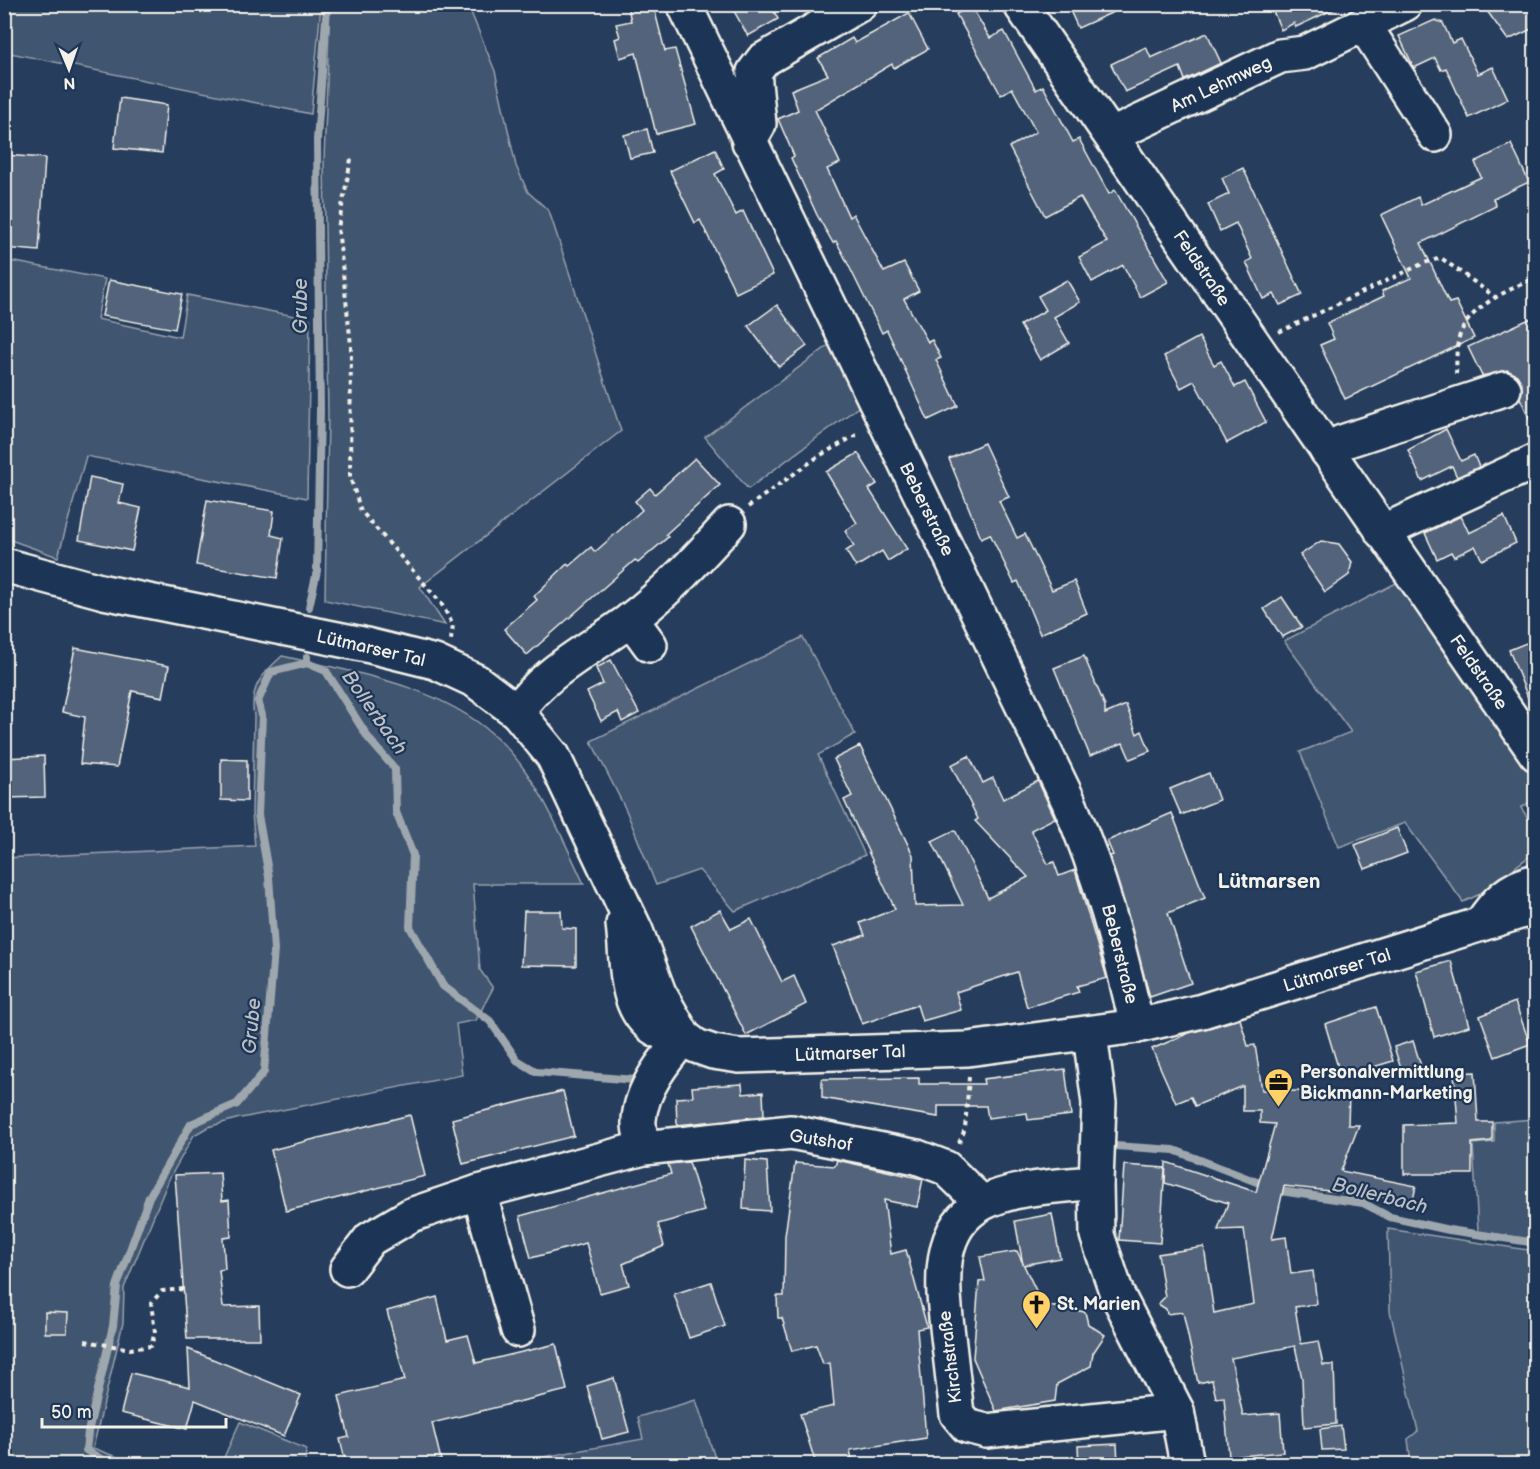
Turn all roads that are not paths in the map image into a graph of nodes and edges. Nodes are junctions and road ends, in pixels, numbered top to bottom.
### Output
1 (684, 4) edge
2 (860, 4) edge
3 (1020, 4) edge
4 (1405, 4) edge
5 (1364, 25) junction
6 (1112, 135) junction
7 (1435, 135) dead end
8 (749, 142) junction
9 (1504, 389) dead end
10 (1327, 451) junction
11 (1536, 460) edge
12 (729, 524) road end
13 (1382, 532) junction
14 (4, 565) edge
15 (517, 712) junction
16 (1525, 717) edge
17 (1536, 754) edge
18 (1536, 881) edge
19 (1536, 907) edge
20 (1481, 924) junction
21 (1137, 1026) junction
22 (1090, 1034) junction
23 (684, 1037) junction
24 (644, 1148) junction
25 (1096, 1182) junction
26 (479, 1192) junction
27 (982, 1203) junction
28 (347, 1269) dead end
29 (518, 1330) dead end
30 (1177, 1411) junction
31 (1187, 1464) edge

1 - 8 street, Beberstraße
2 - 8 street
3 - 6 street, Feldstraße
4 - 5 street, Am Lehmweg
5 - 6 street, Am Lehmweg
5 - 7 street
6 - 10 street, Feldstraße
8 - 21 street, Beberstraße
9 - 10 street
10 - 13 street, Feldstraße
11 - 13 street
12 - 15 street
13 - 16 street, Feldstraße
14 - 15 street, Lütmarser Tal
15 - 23 street, Lütmarser Tal
16 - 17 street, Feldstraße
18 - 20 street
19 - 20 street, Lütmarser Tal
20 - 21 street, Lütmarser Tal
21 - 22 street, Lütmarser Tal
22 - 23 street, Lütmarser Tal
22 - 25 street
23 - 24 street
24 - 26 street, Gutshof
24 - 27 street, Gutshof
25 - 27 street, Kirchstraße
25 - 30 street
26 - 28 street, Gutshof
26 - 29 street
27 - 30 street, Kirchstraße
30 - 31 street

